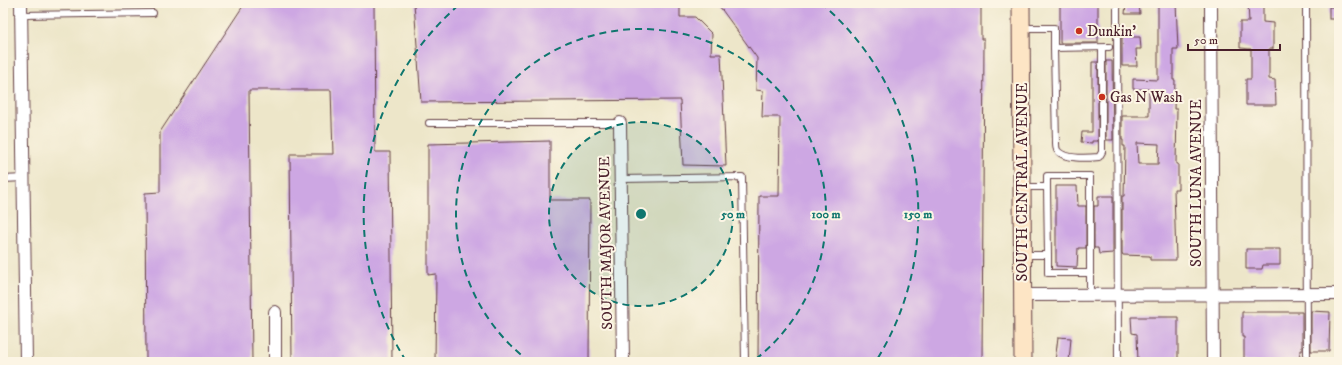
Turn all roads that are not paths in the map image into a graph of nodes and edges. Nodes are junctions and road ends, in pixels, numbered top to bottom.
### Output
1 (1021, 3) edge
2 (1117, 3) edge
3 (1211, 3) edge
4 (1306, 3) edge
5 (22, 9) edge
6 (153, 14) dead end
7 (1021, 28) junction
8 (1109, 47) dead end
9 (1054, 48) junction
10 (1102, 48) junction
11 (429, 123) dead end
12 (620, 123) joint
13 (24, 178) junction
14 (3, 179) edge
15 (621, 179) junction
16 (1022, 187) junction
17 (1047, 187) junction
18 (1022, 255) junction
19 (1048, 255) junction
20 (1090, 273) junction
21 (1212, 294) junction
22 (1306, 294) junction
23 (1339, 294) edge
24 (1022, 295) junction
25 (1090, 295) junction
26 (1118, 295) junction
27 (275, 312) dead end
28 (26, 362) edge
29 (275, 362) edge
30 (623, 362) edge
31 (745, 362) edge
32 (1023, 362) edge
33 (1118, 362) edge
34 (1213, 362) edge
35 (1307, 362) edge

1 - 7 main road, SOUTH CENTRAL AVENUE
2 - 26 lane
3 - 21 street, SOUTH LUNA AVENUE
4 - 22 lane
5 - 6 lane
5 - 13 street
7 - 9 lane
7 - 16 main road, SOUTH CENTRAL AVENUE
8 - 10 lane
9 - 10 lane
9 - 10 lane
11 - 12 lane
12 - 15 street, SOUTH MAJOR AVENUE
13 - 14 lane
13 - 28 street
15 - 30 street, SOUTH MAJOR AVENUE
15 - 31 lane
16 - 17 lane
16 - 18 main road, SOUTH CENTRAL AVENUE
17 - 19 lane
17 - 20 lane
18 - 19 lane
18 - 24 main road, SOUTH CENTRAL AVENUE
19 - 20 lane
20 - 25 lane
21 - 22 street
21 - 26 street
21 - 34 street, SOUTH LUNA AVENUE
22 - 23 street
22 - 35 lane
24 - 25 street
24 - 32 main road, SOUTH CENTRAL AVENUE
25 - 26 street
26 - 33 lane
27 - 29 street

